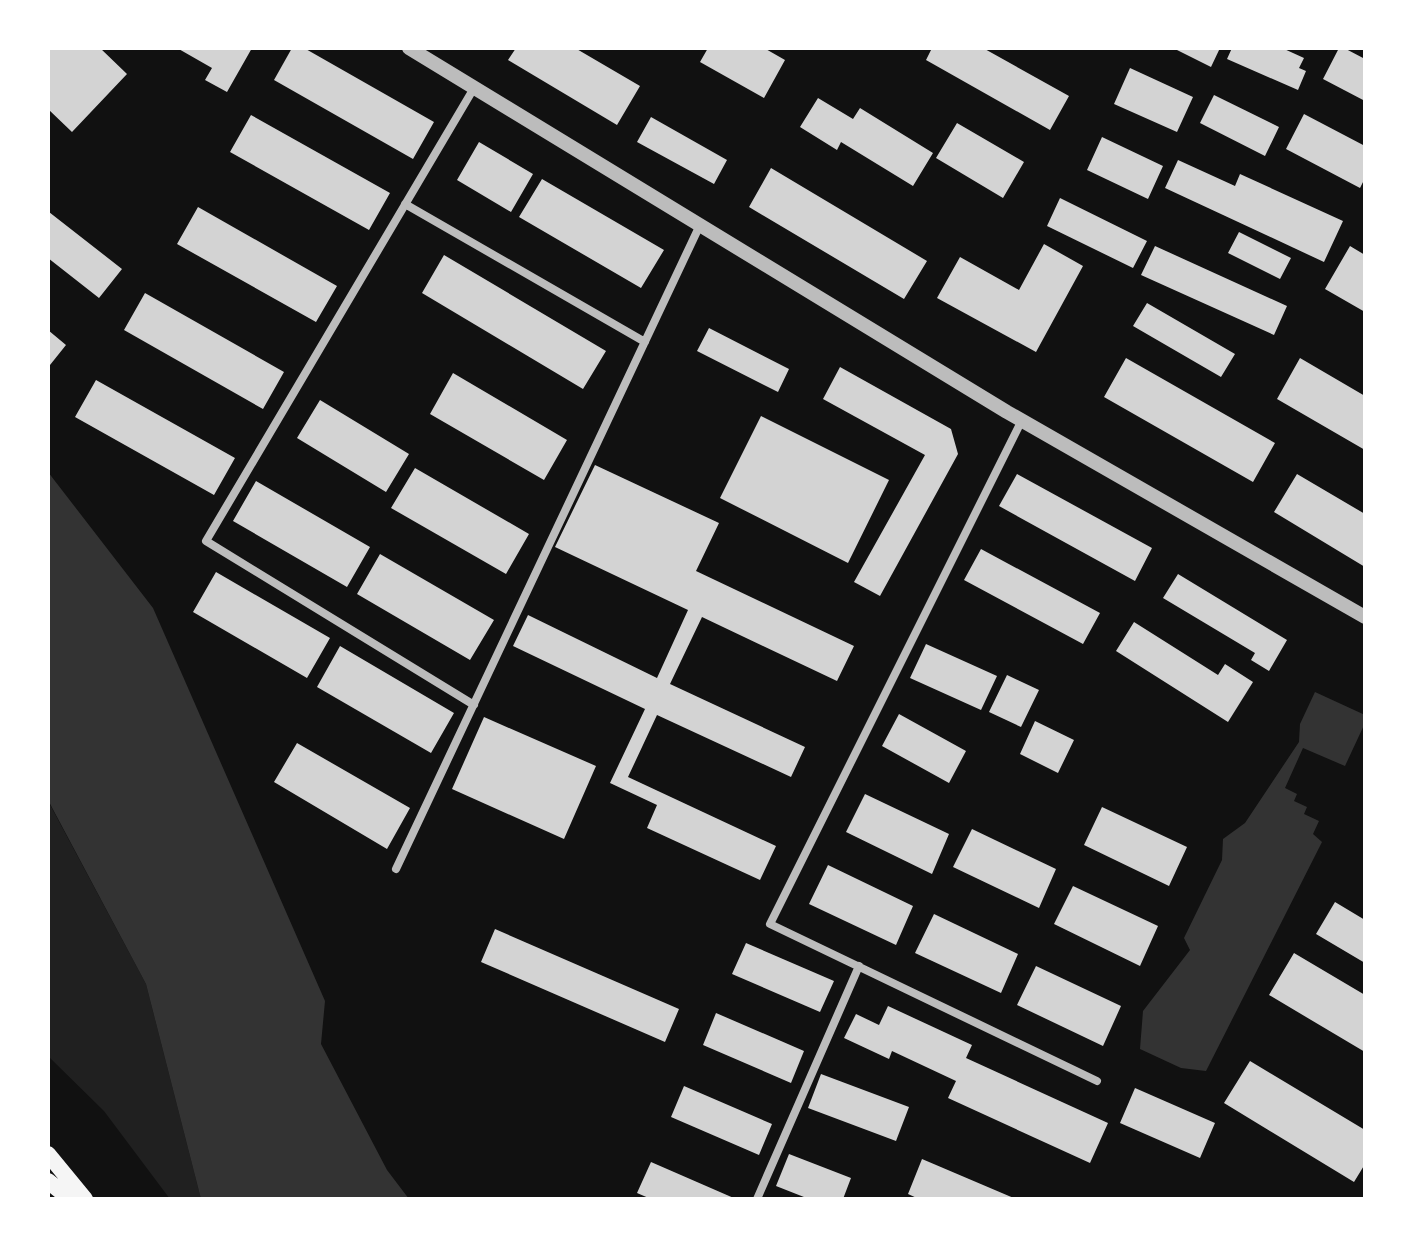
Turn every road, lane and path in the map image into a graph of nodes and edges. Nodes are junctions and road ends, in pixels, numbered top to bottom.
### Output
1 (409, 48) edge
2 (474, 88) junction
3 (405, 204) junction
4 (700, 225) junction
5 (645, 342) junction
6 (1022, 420) junction
7 (1365, 617) edge
8 (474, 705) junction
9 (396, 869) dead end
10 (859, 966) junction
11 (1097, 1081) dead end
12 (48, 1154) edge
13 (48, 1181) edge
14 (70, 1199) edge
15 (85, 1199) edge
16 (757, 1199) edge

1 - 2 street
2 - 3 street
2 - 4 street
3 - 5 street
3 - 8 street
4 - 5 street
4 - 6 street
5 - 8 street
6 - 7 street
6 - 10 street
8 - 9 street
10 - 11 street
10 - 16 street
12 - 15 main road
13 - 14 main road

